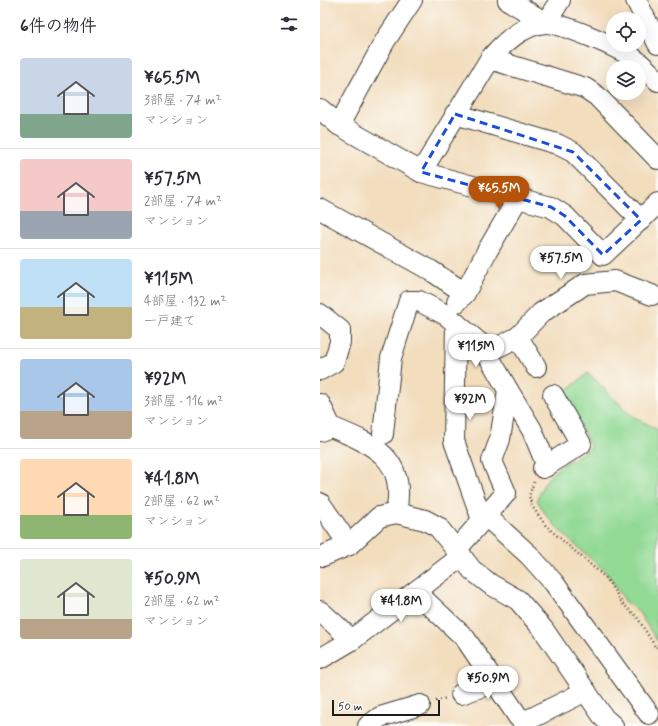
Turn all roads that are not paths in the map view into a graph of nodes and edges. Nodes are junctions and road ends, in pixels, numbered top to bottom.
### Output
1 (412, 0) edge
2 (508, 0) edge
3 (560, 0) edge
4 (636, 0) edge
5 (546, 23) junction
6 (658, 44) edge
7 (490, 59) junction
8 (658, 81) edge
9 (320, 108) edge
10 (455, 114) junction
11 (339, 125) junction
12 (658, 159) edge
13 (421, 172) junction
14 (518, 198) junction
15 (658, 203) edge
16 (320, 209) edge
17 (641, 220) junction
18 (465, 293) junction
19 (652, 295) dead end
20 (320, 314) edge
21 (451, 319) junction
22 (518, 337) junction
23 (486, 353) junction
24 (536, 367) dead end
25 (320, 370) edge
26 (508, 390) junction
27 (553, 394) dead end
28 (320, 404) edge
29 (326, 429) edge
30 (383, 434) dead end
31 (320, 503) edge
32 (396, 513) junction
33 (484, 518) junction
34 (349, 545) junction
35 (459, 552) junction
36 (323, 556) dead end
37 (416, 592) junction
38 (320, 611) edge
39 (352, 640) junction
40 (320, 659) edge
41 (495, 682) junction
42 (586, 691) junction
43 (461, 694) road end
44 (420, 705) road end
45 (648, 715) edge
46 (368, 726) edge
47 (613, 726) edge

1 - 11 street
2 - 5 street
3 - 5 street
4 - 6 street
5 - 7 street
5 - 8 street
7 - 10 street
7 - 12 street
9 - 11 street
10 - 13 street
10 - 17 street
11 - 13 street
13 - 14 street
14 - 17 street
14 - 18 street
15 - 17 street
16 - 18 street
18 - 21 street
19 - 22 street
20 - 25 street
21 - 23 street
21 - 30 street
21 - 33 street
22 - 23 street
22 - 24 street
23 - 26 street
26 - 27 street
26 - 33 street
28 - 29 street
29 - 32 street
31 - 34 street
32 - 34 street
32 - 35 street
33 - 35 street
33 - 45 street
34 - 36 street
35 - 37 street
35 - 42 street
37 - 39 street
37 - 41 street
38 - 39 street
39 - 40 street
41 - 42 street
41 - 43 street
42 - 47 street
44 - 46 street

